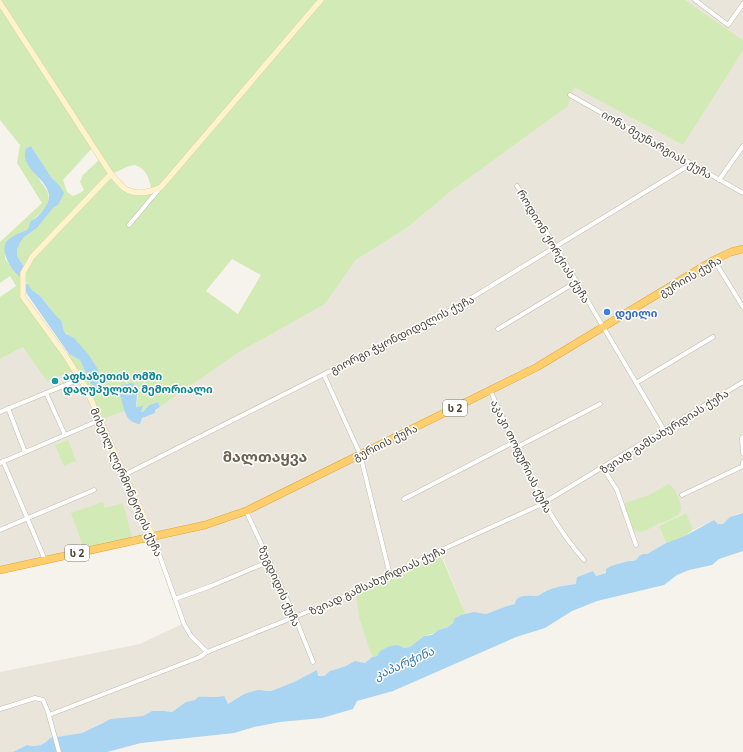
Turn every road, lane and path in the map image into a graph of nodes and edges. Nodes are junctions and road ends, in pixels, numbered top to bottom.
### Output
1 (321, 0) edge
2 (694, 0) edge
3 (0, 3) edge
4 (743, 4) edge
5 (570, 95) dead end
6 (743, 146) edge
7 (691, 164) junction
8 (111, 174) junction
9 (719, 180) junction
10 (163, 185) junction
11 (517, 186) dead end
12 (743, 193) edge
13 (129, 225) dead end
14 (556, 247) junction
15 (743, 249) edge
16 (714, 260) junction
17 (576, 282) junction
18 (743, 307) edge
19 (603, 327) junction
20 (498, 330) dead end
21 (713, 337) dead end
22 (324, 375) junction
23 (80, 378) junction
24 (743, 382) edge
25 (636, 383) junction
26 (490, 390) junction
27 (46, 392) junction
28 (600, 404) dead end
29 (8, 408) junction
30 (0, 412) edge
31 (100, 420) junction
32 (664, 430) junction
33 (65, 435) junction
34 (743, 437) edge
35 (516, 444) junction
36 (25, 452) junction
37 (743, 453) edge
38 (360, 454) junction
39 (2, 462) edge
40 (743, 462) edge
41 (743, 466) edge
42 (603, 468) junction
43 (124, 475) junction
44 (94, 490) dead end
45 (682, 496) dead end
46 (404, 499) dead end
47 (544, 504) junction
48 (246, 511) junction
49 (27, 518) junction
50 (0, 530) edge
51 (153, 536) junction
52 (636, 545) dead end
53 (44, 560) junction
54 (584, 560) dead end
55 (270, 561) junction
56 (0, 570) edge
57 (390, 576) junction
58 (175, 599) junction
59 (295, 617) junction
60 (207, 652) junction
61 (313, 662) dead end
62 (0, 709) edge
63 (49, 715) junction
64 (60, 752) edge

1 - 10 street
2 - 4 street
3 - 8 street
5 - 7 street, იონა მეუნარგიას ქუჩა
6 - 9 street
7 - 9 street, იონა მეუნარგიას ქუჩა
7 - 14 street, გიორგი ჭყონდიდელის ქუჩა
8 - 10 street
8 - 23 street, მიხეილ ლერმონტოვის ქუჩა
9 - 12 street, იონა მეუნარგიას ქუჩა
10 - 13 street
11 - 14 street, როდიონ ქორქიას ქუჩა
14 - 17 street, როდიონ ქორქიას ქუჩა
14 - 22 street, გიორგი ჭყონდიდელის ქუჩა
15 - 16 highway, გურიის ქუჩა / ს 2
16 - 18 street
16 - 19 highway, გურიის ქუჩა / ს 2
17 - 19 street, როდიონ ქორქიას ქუჩა
17 - 20 street
19 - 25 street, როდიონ ქორქიას ქუჩა
19 - 26 highway, გურიის ქუჩა / ს 2
21 - 25 street
22 - 38 street
22 - 43 street, გიორგი ჭყონდიდელის ქუჩა
23 - 27 street
23 - 31 street, მიხეილ ლერმონტოვის ქუჩა
24 - 32 street, ზვიად გამსახურდიას ქუჩა
25 - 32 street, როდიონ ქორქიას ქუჩა
26 - 35 street, აკაკი თოფურიას ქუჩა
26 - 38 highway, გურიის ქუჩა / ს 2
27 - 29 street
27 - 33 street
28 - 35 street
29 - 30 street
29 - 36 street
31 - 33 street
31 - 43 street, მიხეილ ლერმონტოვის ქუჩა
32 - 42 street, ზვიად გამსახურდიას ქუჩა
33 - 36 street
34 - 37 street
35 - 46 street
35 - 47 street, აკაკი თოფურიას ქუჩა
36 - 39 street
38 - 48 highway, გურიის ქუჩა / ს 2
38 - 57 street
39 - 49 street
40 - 41 street
41 - 45 street
42 - 47 street, ზვიად გამსახურდიას ქუჩა
42 - 52 street
43 - 51 street, მიხეილ ლერმონტოვის ქუჩა
44 - 49 street
47 - 54 street, აკაკი თოფურიას ქუჩა
47 - 57 street, ზვიად გამსახურდიას ქუჩა
48 - 51 highway, გურიის ქუჩა / ს 2
48 - 55 street, ზუგდიდის ქუჩა
49 - 50 street
49 - 53 street
51 - 53 highway, გურიის ქუჩა / ს 2
51 - 58 street, მიხეილ ლერმონტოვის ქუჩა
53 - 56 highway, გურიის ქუჩა / ს 2
55 - 58 street
55 - 59 street, ზუგდიდის ქუჩა
57 - 59 street, ზვიად გამსახურდიას ქუჩა
58 - 60 street, მიხეილ ლერმონტოვის ქუჩა
59 - 60 street, ზვიად გამსახურდიას ქუჩა
59 - 61 street, ზუგდიდის ქუჩა
60 - 63 street, ზვიად გამსახურდიას ქუჩა
62 - 63 street
63 - 64 street

